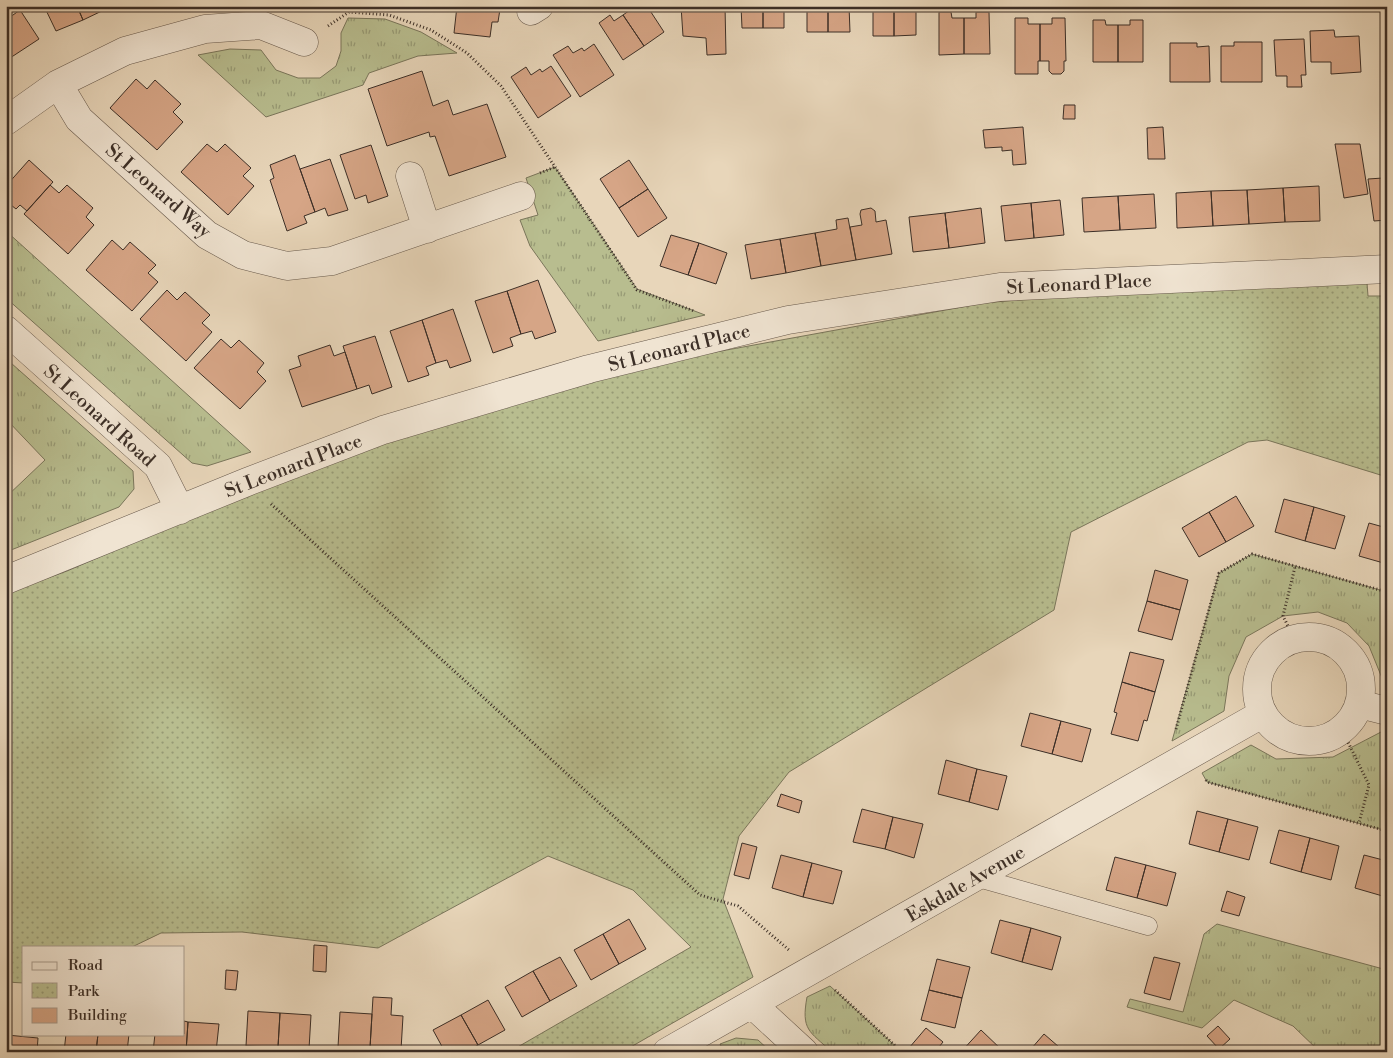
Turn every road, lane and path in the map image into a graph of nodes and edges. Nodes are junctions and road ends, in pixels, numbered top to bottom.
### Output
1 (304, 42) joint
2 (58, 84) junction
3 (6, 121) edge
4 (410, 176) dead end
5 (521, 196) dead end
6 (427, 229) junction
7 (1387, 269) edge
8 (6, 330) edge
9 (712, 338) junction
10 (247, 482) junction
11 (180, 510) junction
12 (1296, 567) junction
13 (6, 580) edge
14 (1387, 592) edge
15 (1294, 638) junction
16 (1359, 704) junction
17 (1387, 712) edge
18 (1262, 714) junction
19 (1342, 730) junction
20 (1186, 757) junction
21 (1207, 782) dead end
22 (1359, 823) junction
23 (1387, 831) edge
24 (975, 877) junction
25 (1148, 926) dead end
26 (812, 969) junction
27 (752, 1004) junction
28 (667, 1052) edge
29 (804, 1052) edge
30 (902, 1052) edge

1 - 2 street
1 - 9 path
2 - 3 street
2 - 6 street, St Leonard Way
4 - 6 street
5 - 6 street, St Leonard Way
7 - 9 street, St Leonard Place
8 - 11 street, St Leonard Road
9 - 10 street, St Leonard Place
10 - 11 street, St Leonard Place
10 - 26 path
11 - 13 street, St Leonard Place
12 - 14 path
12 - 15 path
12 - 20 path
15 - 16 street
15 - 18 street
16 - 17 street
16 - 19 street
18 - 19 street
18 - 20 street, Eskdale Avenue
19 - 22 path
20 - 24 street, Eskdale Avenue
21 - 22 path
22 - 23 path
24 - 25 lane
24 - 26 street, Eskdale Avenue
26 - 27 street, Eskdale Avenue
26 - 30 path
27 - 28 street, Eskdale Avenue
27 - 29 street

